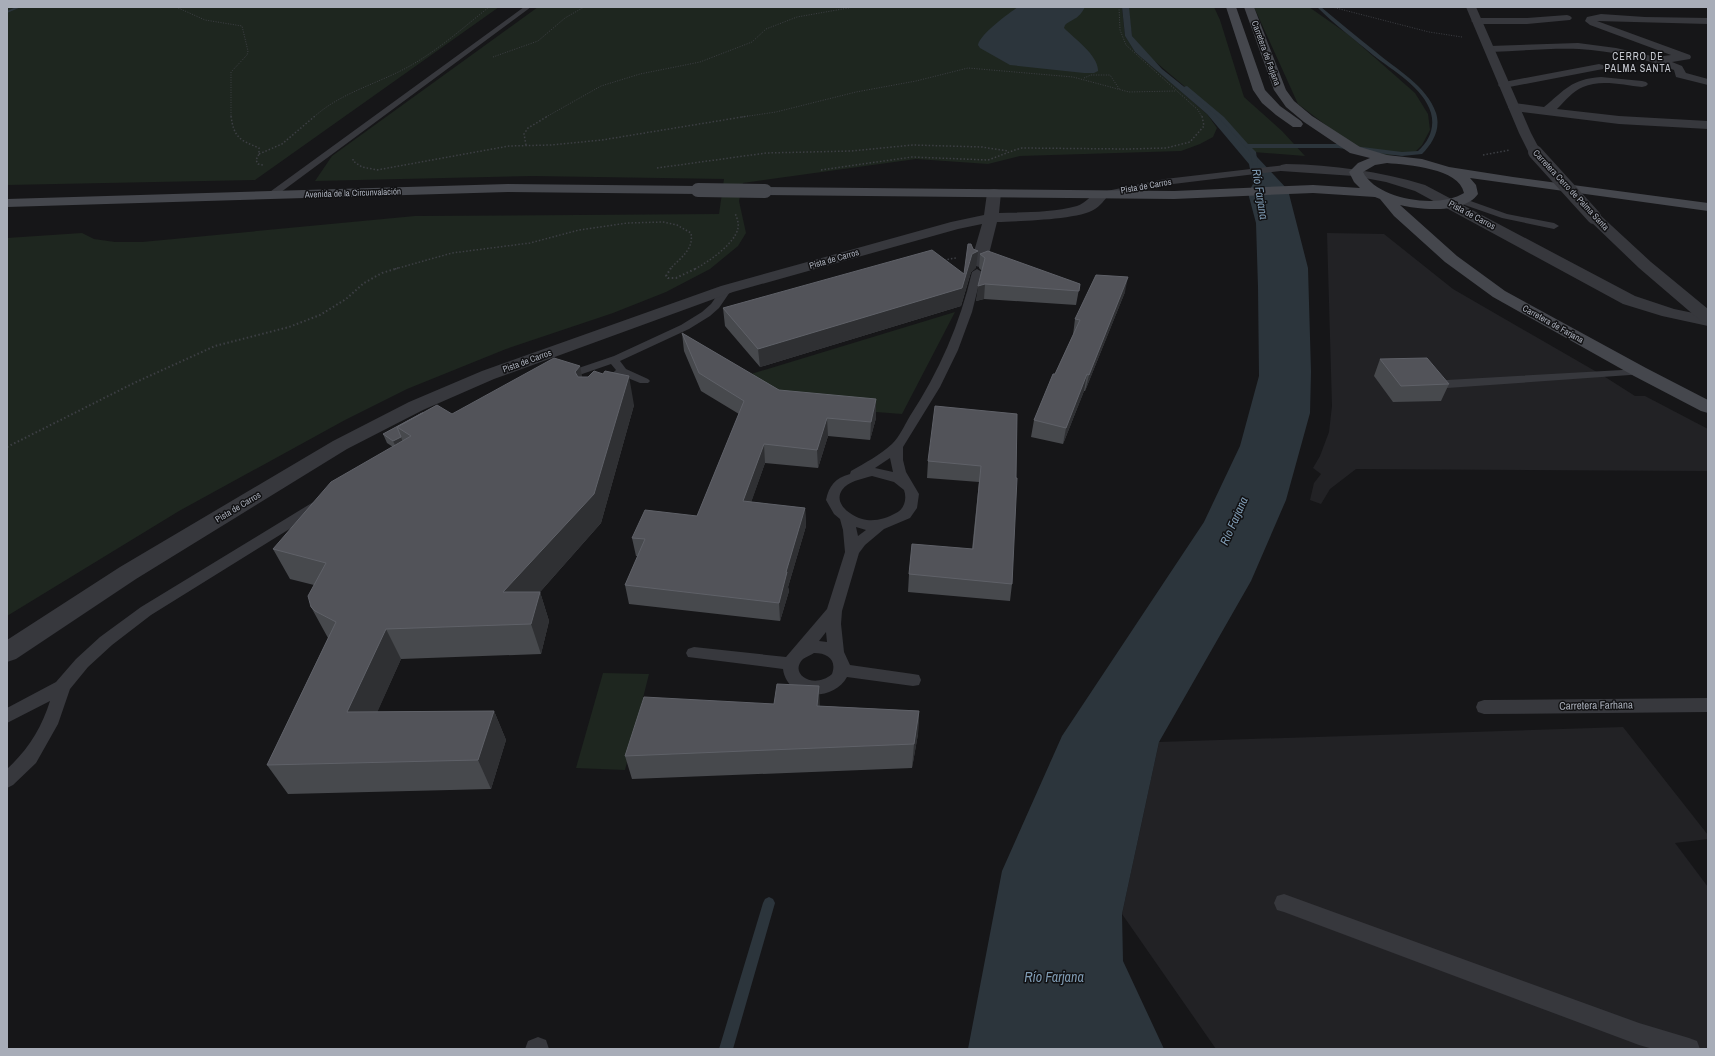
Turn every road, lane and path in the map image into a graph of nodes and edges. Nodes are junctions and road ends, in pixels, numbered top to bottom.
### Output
1 (176, 7) edge
2 (489, 7) edge
3 (528, 7) edge
4 (584, 7) edge
5 (854, 7) edge
6 (1120, 7) edge
7 (1231, 7) edge
8 (1249, 7) edge
9 (1332, 7) edge
10 (1471, 7) edge
11 (1567, 18) dead end
12 (1476, 20) junction
13 (1663, 21) junction
14 (1708, 21) edge
15 (1693, 31) dead end
16 (1484, 38) junction
17 (1490, 49) junction
18 (491, 58) dead end
19 (1656, 60) junction
20 (1599, 67) dead end
21 (1084, 79) junction
22 (1708, 82) edge
23 (1642, 84) dead end
24 (1504, 85) junction
25 (1120, 90) junction
26 (1176, 90) junction
27 (1514, 108) junction
28 (1547, 111) junction
29 (1708, 125) edge
30 (526, 145) junction
31 (1008, 151) junction
32 (259, 154) junction
33 (354, 157) dead end
34 (1387, 159) junction
35 (263, 165) dead end
36 (655, 168) dead end
37 (1282, 169) joint
38 (377, 170) junction
39 (819, 170) dead end
40 (1446, 170) junction
41 (393, 171) dead end
42 (1358, 171) junction
43 (1513, 181) junction
44 (1313, 189) junction
45 (1471, 189) junction
46 (994, 193) junction
47 (1381, 194) junction
48 (1101, 195) junction
49 (270, 196) junction
50 (1457, 202) junction
51 (7, 203) edge
52 (1426, 204) junction
53 (1708, 208) edge
54 (735, 210) dead end
55 (991, 218) junction
56 (1410, 223) junction
57 (1554, 226) dead end
58 (942, 260) edge
59 (979, 264) junction
60 (727, 289) junction
61 (1708, 318) edge
62 (1708, 321) edge
63 (618, 358) junction
64 (622, 371) junction
65 (1640, 372) junction
66 (552, 381) edge
67 (644, 381) dead end
68 (1446, 384) edge
69 (595, 396) edge
70 (1708, 407) edge
71 (897, 446) junction
72 (7, 448) edge
73 (856, 474) junction
74 (903, 481) junction
75 (331, 497) edge
76 (846, 519) junction
77 (880, 525) junction
78 (852, 552) junction
79 (834, 611) junction
80 (803, 650) junction
81 (7, 652) edge
82 (836, 652) junction
83 (694, 653) dead end
84 (790, 664) junction
85 (842, 670) junction
86 (913, 680) dead end
87 (62, 687) junction
88 (1708, 705) edge
89 (1484, 707) dead end
90 (7, 716) edge
91 (7, 780) edge
92 (1284, 903) dead end
93 (1689, 1049) edge

1 - 32 path
2 - 32 path
3 - 49 lane
4 - 18 path
5 - 30 path
6 - 26 path
7 - 42 main road, Carretera de Farjana
8 - 34 main road, Carretera de Farjana
9 - 16 path
10 - 12 street, Carretera Cerro de Palma Santa
11 - 12 street
12 - 16 street, Carretera Cerro de Palma Santa
13 - 14 street
13 - 15 street
13 - 19 street
16 - 17 street, Carretera Cerro de Palma Santa
17 - 19 street
17 - 24 street, Carretera Cerro de Palma Santa
19 - 22 street
20 - 24 street
21 - 25 path
21 - 25 path
21 - 30 path
23 - 28 street
24 - 27 street, Carretera Cerro de Palma Santa
25 - 26 path
26 - 31 path
27 - 28 street
27 - 61 street, Carretera Cerro de Palma Santa, bridge
28 - 29 street
30 - 38 path
31 - 36 path
31 - 39 path
32 - 35 path
33 - 38 path
34 - 40 main road
34 - 42 main road
37 - 42 street, Pista de Carros
37 - 48 lane, Pista de Carros
38 - 41 path
40 - 43 main road
40 - 45 main road
42 - 44 main road
42 - 47 main road, Carretera de Farjana
42 - 50 street, Pista de Carros
43 - 45 main road
43 - 53 main road
44 - 47 main road
44 - 48 main road, Avenida de la Circunvalación
45 - 50 main road
46 - 48 main road, Avenida de la Circunvalación
46 - 49 main road, Avenida de la Circunvalación, bridge
46 - 55 street
47 - 52 main road
47 - 56 main road, Carretera de Farjana
48 - 55 street, Pista de Carros
49 - 51 main road, Avenida de la Circunvalación
50 - 52 main road
50 - 57 lane
50 - 62 street, Pista de Carros
52 - 56 main road
54 - 72 path
55 - 59 street
55 - 60 street, Pista de Carros
56 - 65 main road, Carretera de Farjana
58 - 59 path
59 - 71 lane
60 - 63 lane
60 - 81 street, Pista de Carros
63 - 64 lane
63 - 66 lane
64 - 67 lane
64 - 69 lane
65 - 68 lane
65 - 70 main road, Carretera de Farjana
71 - 73 lane
71 - 74 lane
73 - 74 lane
73 - 76 lane
74 - 77 lane
75 - 87 lane
76 - 77 lane
76 - 78 lane
77 - 78 lane
78 - 79 lane
79 - 80 lane
79 - 82 lane
80 - 82 lane
80 - 84 lane
82 - 85 lane
83 - 84 lane
84 - 85 lane
85 - 86 lane
87 - 90 lane
87 - 91 lane
88 - 89 lane, Carretera Farhana
92 - 93 lane

